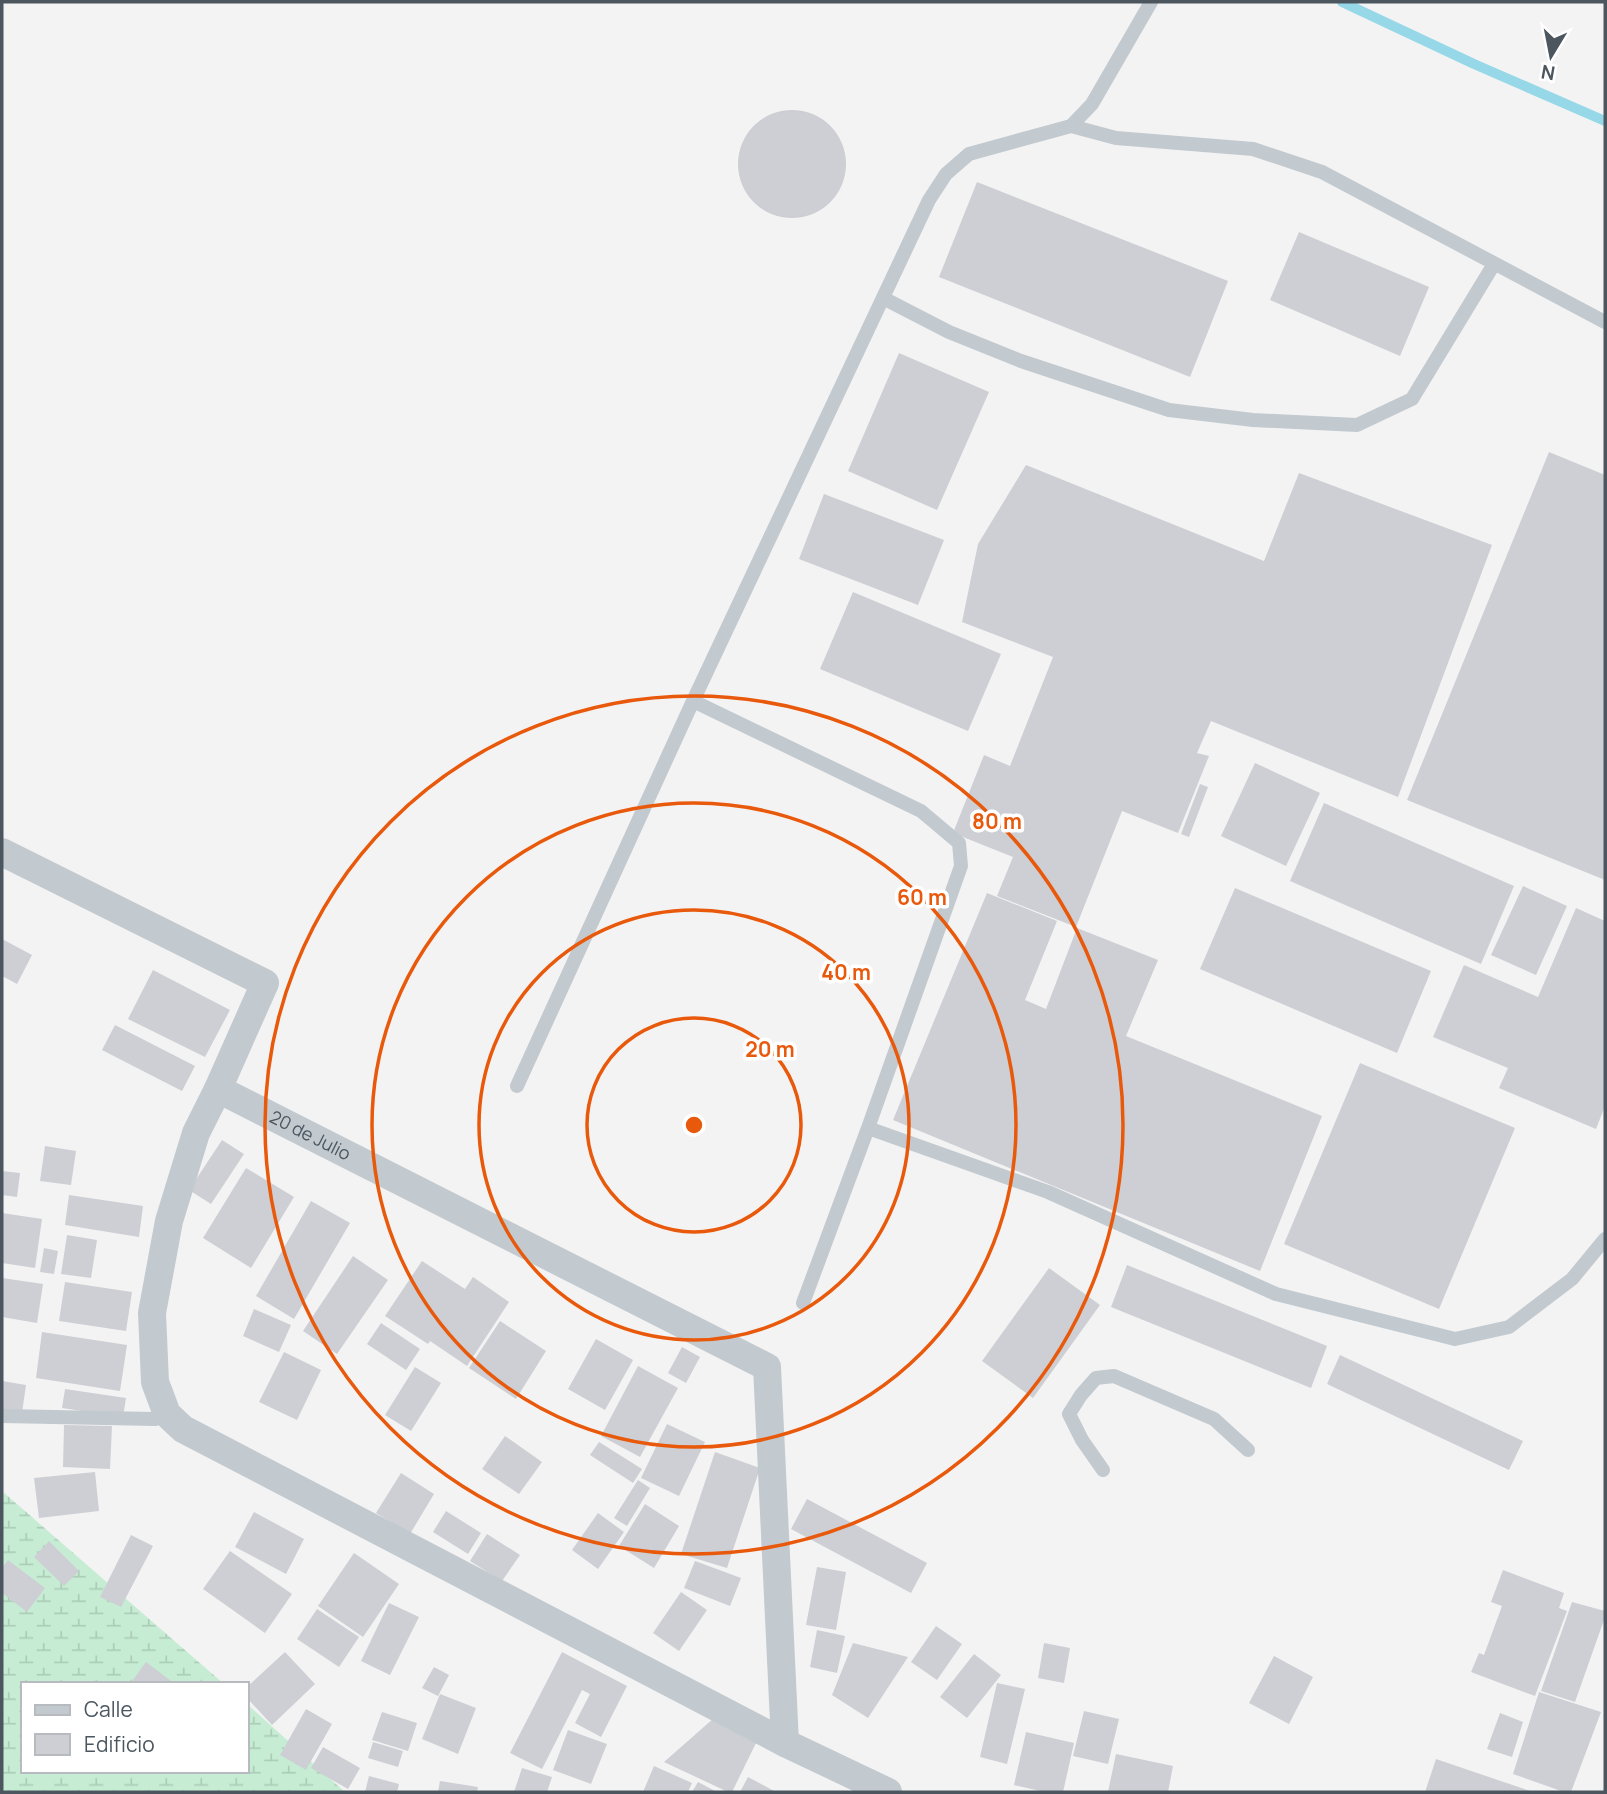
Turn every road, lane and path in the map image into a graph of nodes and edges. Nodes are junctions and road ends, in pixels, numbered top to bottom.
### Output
1 (1151, 2) edge
2 (1071, 125) junction
3 (1494, 264) junction
4 (883, 298) junction
5 (1605, 322) edge
6 (693, 701) junction
7 (2, 852) edge
8 (517, 1086) dead end
9 (219, 1089) junction
10 (868, 1128) junction
11 (1605, 1239) edge
12 (803, 1303) dead end
13 (167, 1414) junction
14 (2, 1416) edge
15 (1248, 1450) dead end
16 (1103, 1470) dead end
17 (785, 1743) junction
18 (888, 1792) edge

1 - 2 lane
2 - 3 lane
2 - 4 lane
3 - 4 lane
3 - 5 lane
4 - 6 lane
6 - 8 lane
6 - 10 lane
7 - 9 street
9 - 13 street
9 - 17 street, 20 de Julio
10 - 11 lane
10 - 12 lane
13 - 14 lane
13 - 17 street
15 - 16 lane
17 - 18 street

